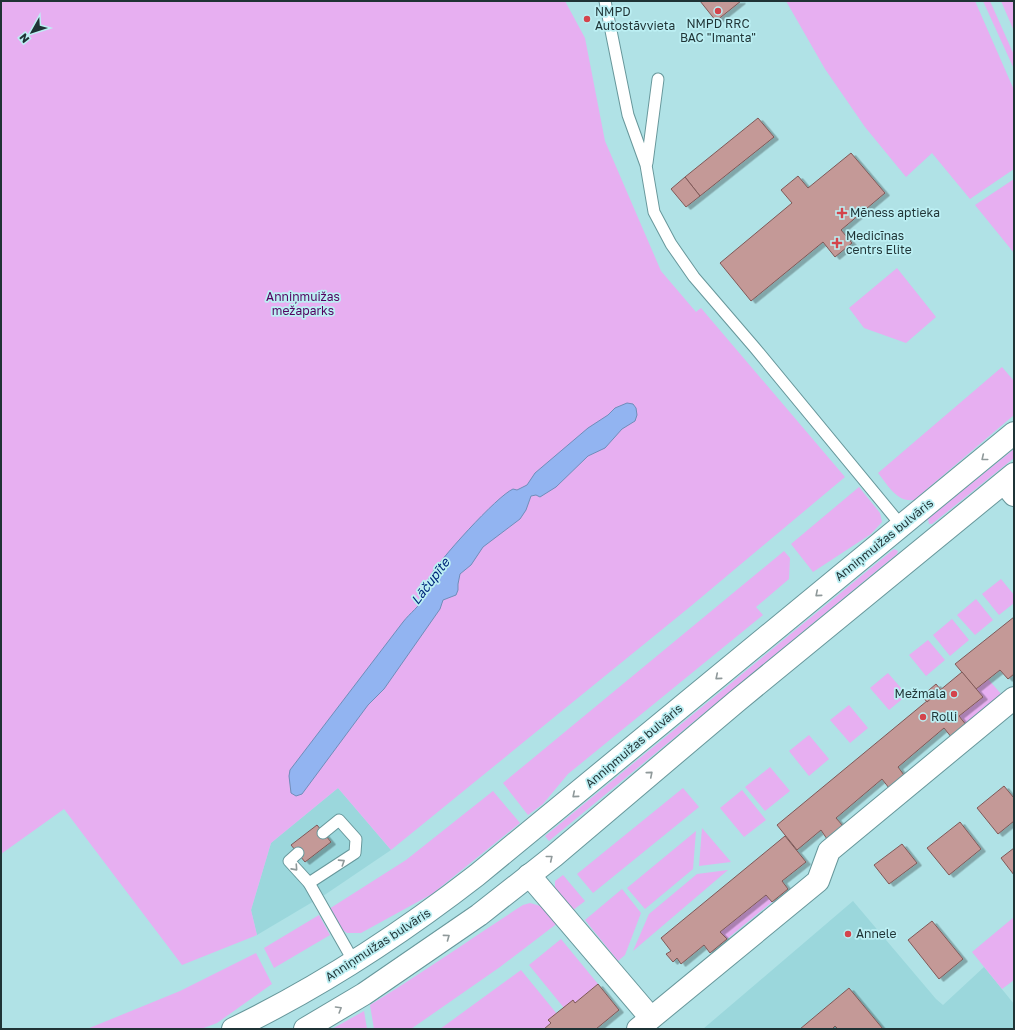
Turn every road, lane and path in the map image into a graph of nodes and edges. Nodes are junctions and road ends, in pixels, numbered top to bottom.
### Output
1 (605, 1) edge
2 (658, 78) dead end
3 (646, 166) junction
4 (1014, 434) edge
5 (1011, 484) edge
6 (901, 525) junction
7 (922, 550) junction
8 (1014, 698) edge
9 (324, 833) dead end
10 (298, 853) dead end
11 (530, 875) junction
12 (309, 883) junction
13 (354, 962) junction
14 (644, 1024) edge
15 (233, 1029) edge
16 (306, 1029) edge

1 - 3 lane
2 - 3 lane
3 - 6 lane
4 -> 6 street, Anniņmuižas bulvāris
5 - 7 street
6 - 7 street
6 -> 13 street, Anniņmuižas bulvāris
11 -> 7 street
8 - 14 street
12 -> 9 lane
10 -> 12 lane
11 - 14 street
16 -> 11 street
12 - 13 lane
13 - 15 street, Anniņmuižas bulvāris

